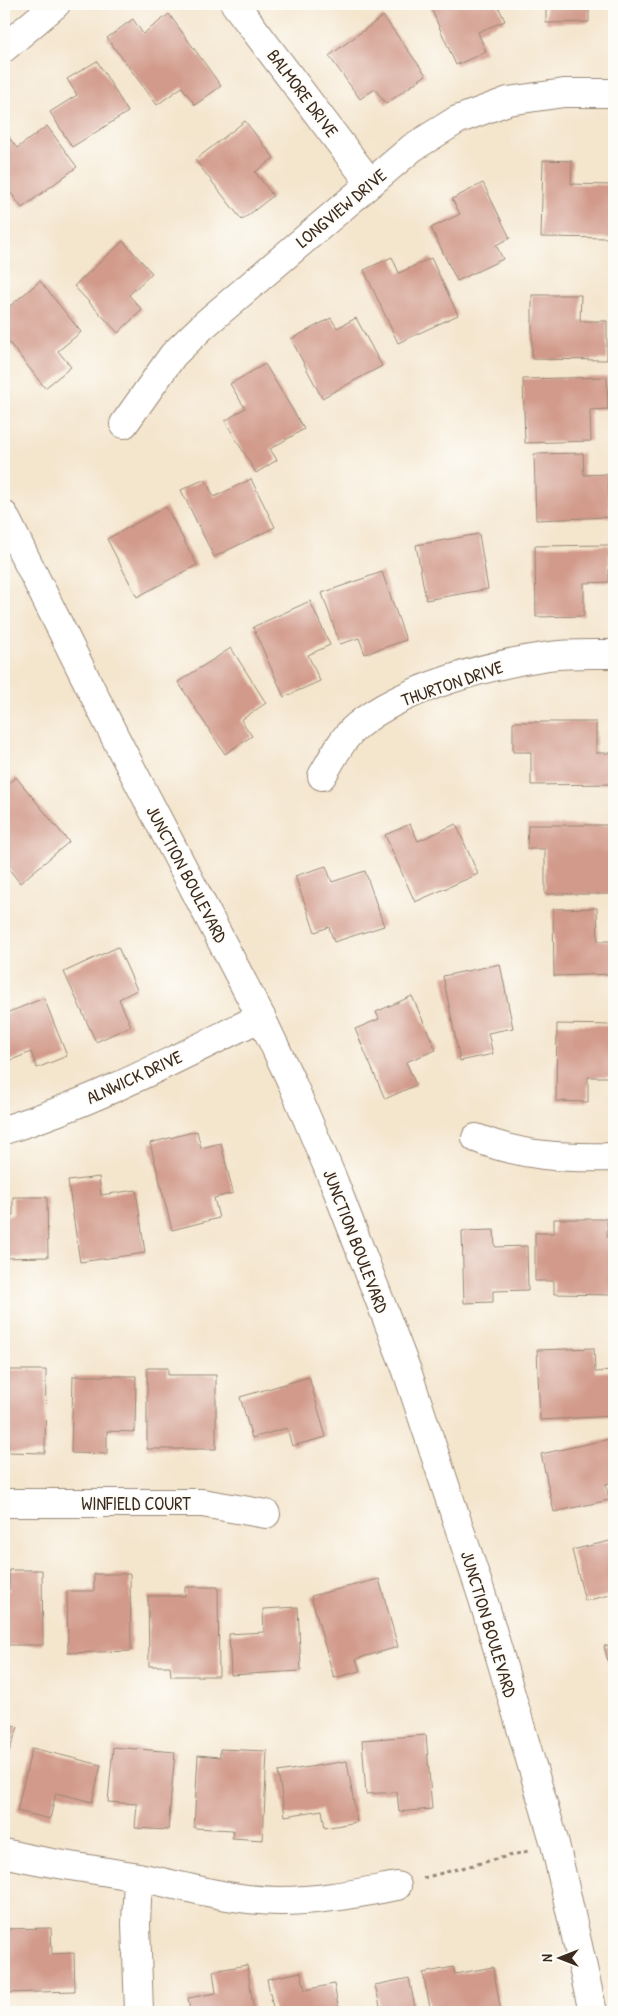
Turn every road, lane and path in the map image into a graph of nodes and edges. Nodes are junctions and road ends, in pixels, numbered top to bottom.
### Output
1 (56, 4) edge
2 (235, 4) edge
3 (4, 48) edge
4 (614, 93) edge
5 (370, 183) junction
6 (124, 424) dead end
7 (4, 515) edge
8 (614, 654) edge
9 (322, 776) dead end
10 (261, 1018) junction
11 (4, 1130) edge
12 (476, 1138) dead end
13 (614, 1157) edge
14 (4, 1503) edge
15 (266, 1514) dead end
16 (555, 1844) junction
17 (4, 1853) edge
18 (138, 1878) junction
19 (397, 1886) joint
20 (140, 2012) edge
21 (593, 2012) edge

1 - 3 street
2 - 5 street, BALMORE DRIVE
4 - 5 street, LONGVIEW DRIVE
5 - 6 street, LONGVIEW DRIVE
7 - 10 street, JUNCTION BOULEVARD
8 - 9 street, THURTON DRIVE
10 - 11 street, ALNWICK DRIVE
10 - 16 street, JUNCTION BOULEVARD
12 - 13 street
14 - 15 street, WINFIELD COURT
16 - 19 path
16 - 21 street, JUNCTION BOULEVARD
17 - 18 street
18 - 19 street
18 - 20 street

